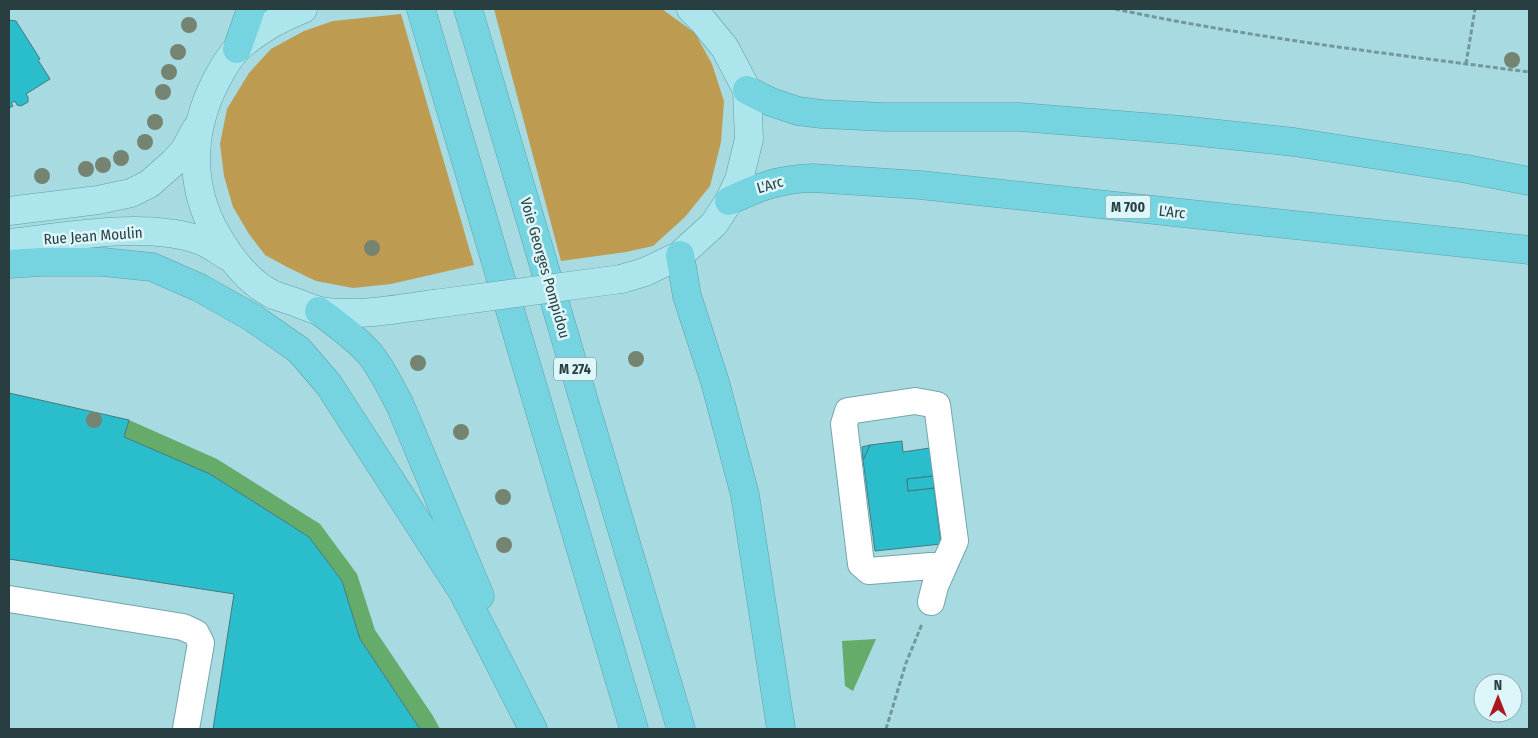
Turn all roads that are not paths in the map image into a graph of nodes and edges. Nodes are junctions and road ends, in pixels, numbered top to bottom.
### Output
1 (251, 9) edge
2 (302, 9) edge
3 (421, 9) edge
4 (468, 9) edge
5 (691, 9) edge
6 (720, 9) edge
7 (725, 48) junction
8 (237, 49) junction
9 (746, 90) junction
10 (200, 121) junction
11 (1529, 181) edge
12 (729, 201) junction
13 (9, 210) edge
14 (9, 243) edge
15 (1529, 250) edge
16 (680, 255) junction
17 (232, 259) junction
18 (9, 264) edge
19 (319, 311) junction
20 (943, 567) junction
21 (9, 598) edge
22 (931, 602) road end
23 (186, 729) edge
24 (532, 729) edge
25 (537, 729) edge
26 (634, 729) edge
27 (681, 729) edge
28 (781, 729) edge

1 - 8 highway
2 - 8 main road
3 - 26 highway, M 274
4 - 27 highway, Voie Georges Pompidou / M 274
5 - 7 main road
6 - 7 main road
7 - 9 main road
8 - 10 main road
9 - 11 highway
9 - 12 main road
10 - 13 main road
10 - 17 main road
12 - 15 highway, L'Arc / M 700
12 - 16 main road
14 - 17 main road, Rue Jean Moulin
16 - 19 main road, bridge
16 - 28 highway
17 - 19 main road
18 - 24 highway
19 - 25 highway
20 - 20 street
20 - 22 street
21 - 23 street

